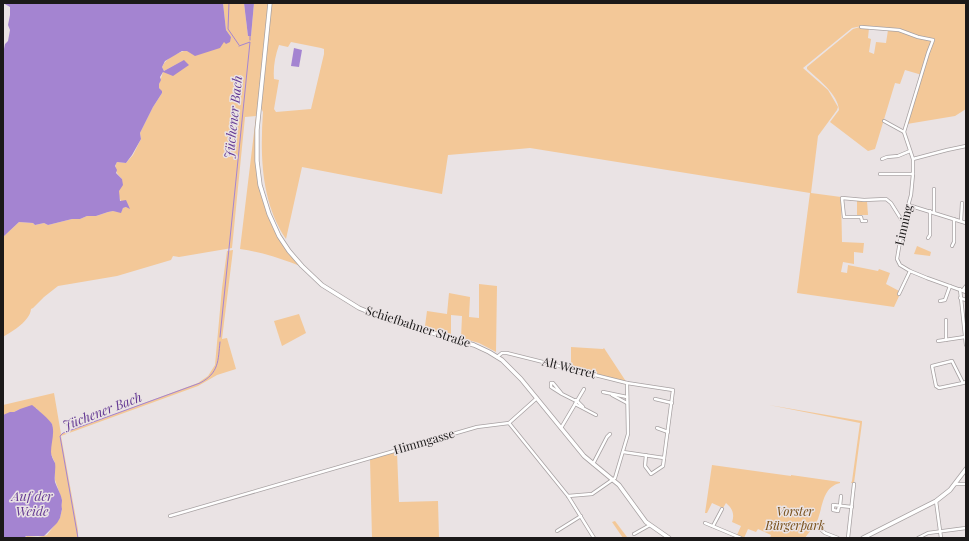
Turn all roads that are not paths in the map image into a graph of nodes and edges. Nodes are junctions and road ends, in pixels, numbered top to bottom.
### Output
1 (270, 3) edge
2 (861, 26) dead end
3 (884, 121) dead end
4 (904, 132) junction
5 (966, 146) edge
6 (910, 151) junction
7 (882, 159) dead end
8 (913, 159) junction
9 (880, 174) dead end
10 (913, 174) junction
11 (934, 188) dead end
12 (962, 203) dead end
13 (908, 205) junction
14 (930, 211) junction
15 (934, 213) junction
16 (954, 219) junction
17 (904, 220) junction
18 (961, 221) junction
19 (866, 222) dead end
20 (966, 223) edge
21 (928, 238) dead end
22 (952, 246) dead end
23 (910, 271) junction
24 (950, 286) junction
25 (966, 286) edge
26 (963, 290) edge
27 (899, 294) dead end
28 (960, 298) junction
29 (966, 300) edge
30 (940, 301) dead end
31 (946, 320) dead end
32 (964, 320) edge
33 (965, 337) junction
34 (946, 340) junction
35 (938, 341) dead end
36 (966, 345) edge
37 (497, 357) junction
38 (964, 382) edge
39 (627, 383) junction
40 (584, 389) dead end
41 (603, 392) dead end
42 (607, 393) junction
43 (562, 394) junction
44 (627, 397) junction
45 (537, 398) junction
46 (655, 399) dead end
47 (576, 402) junction
48 (627, 403) junction
49 (672, 403) junction
50 (596, 415) dead end
51 (509, 423) junction
52 (657, 428) dead end
53 (561, 429) junction
54 (668, 432) junction
55 (610, 434) dead end
56 (623, 452) junction
57 (646, 455) junction
58 (664, 458) junction
59 (592, 464) junction
60 (966, 469) edge
61 (614, 480) junction
62 (854, 484) dead end
63 (955, 484) junction
64 (966, 484) edge
65 (568, 496) junction
66 (841, 496) dead end
67 (936, 501) junction
68 (852, 507) junction
69 (722, 509) dead end
70 (170, 516) dead end
71 (581, 516) junction
72 (705, 523) dead end
73 (650, 525) junction
74 (713, 526) junction
75 (819, 528) dead end
76 (966, 528) edge
77 (557, 531) dead end
78 (940, 531) junction
79 (634, 534) dead end
80 (832, 537) edge
81 (594, 538) edge
82 (669, 538) edge
83 (740, 538) edge
84 (838, 538) edge
85 (848, 538) edge
86 (863, 538) edge
87 (918, 538) edge
88 (941, 538) edge

1 - 37 street, Schiefbahner Straße
2 - 4 street
3 - 4 street
4 - 6 street, Linning
5 - 8 street
6 - 7 street
6 - 8 street, Linning
8 - 10 street, Linning
9 - 10 street
10 - 13 street, Linning
11 - 15 street
12 - 18 street
13 - 14 street
13 - 17 street, Linning
14 - 15 street
14 - 21 street
15 - 16 street
16 - 18 street
16 - 22 street
17 - 19 street
17 - 23 street, Linning
18 - 20 street
23 - 24 street, Linning
23 - 27 street
24 - 26 street, Linning
24 - 30 street
25 - 26 street
26 - 28 street
28 - 29 street
28 - 32 street
31 - 34 street
32 - 33 street
33 - 34 street
33 - 36 street
34 - 35 street
37 - 39 street, Alt Werret
37 - 45 street, Schiefbahner Straße
38 - 38 street
39 - 44 street
39 - 49 street, Alt Werret
40 - 47 street
41 - 42 street, Alt Werret
42 - 44 street, Alt Werret
42 - 48 street, Alt Werret
43 - 43 street
43 - 47 street
44 - 48 street
45 - 51 street
45 - 53 street, Schiefbahner Straße
46 - 49 street
47 - 50 street
47 - 53 street
48 - 56 street
49 - 54 street
51 - 65 street
51 - 70 street, Himmgasse
52 - 54 street
53 - 59 street, Schiefbahner Straße
54 - 58 street
55 - 59 street
56 - 57 street
56 - 61 street
57 - 58 street
57 - 58 street
59 - 61 street, Schiefbahner Straße
60 - 63 street
61 - 65 street
61 - 73 street, Schiefbahner Straße
62 - 68 street
63 - 64 street
63 - 67 street
65 - 71 street
66 - 68 street
67 - 78 street
67 - 86 street
68 - 85 street
69 - 74 street
71 - 77 street
71 - 81 street
72 - 74 street
73 - 79 street
73 - 82 street, Schiefbahner Straße
74 - 83 street
75 - 80 street
76 - 78 street
78 - 87 street
78 - 88 street
80 - 84 street

